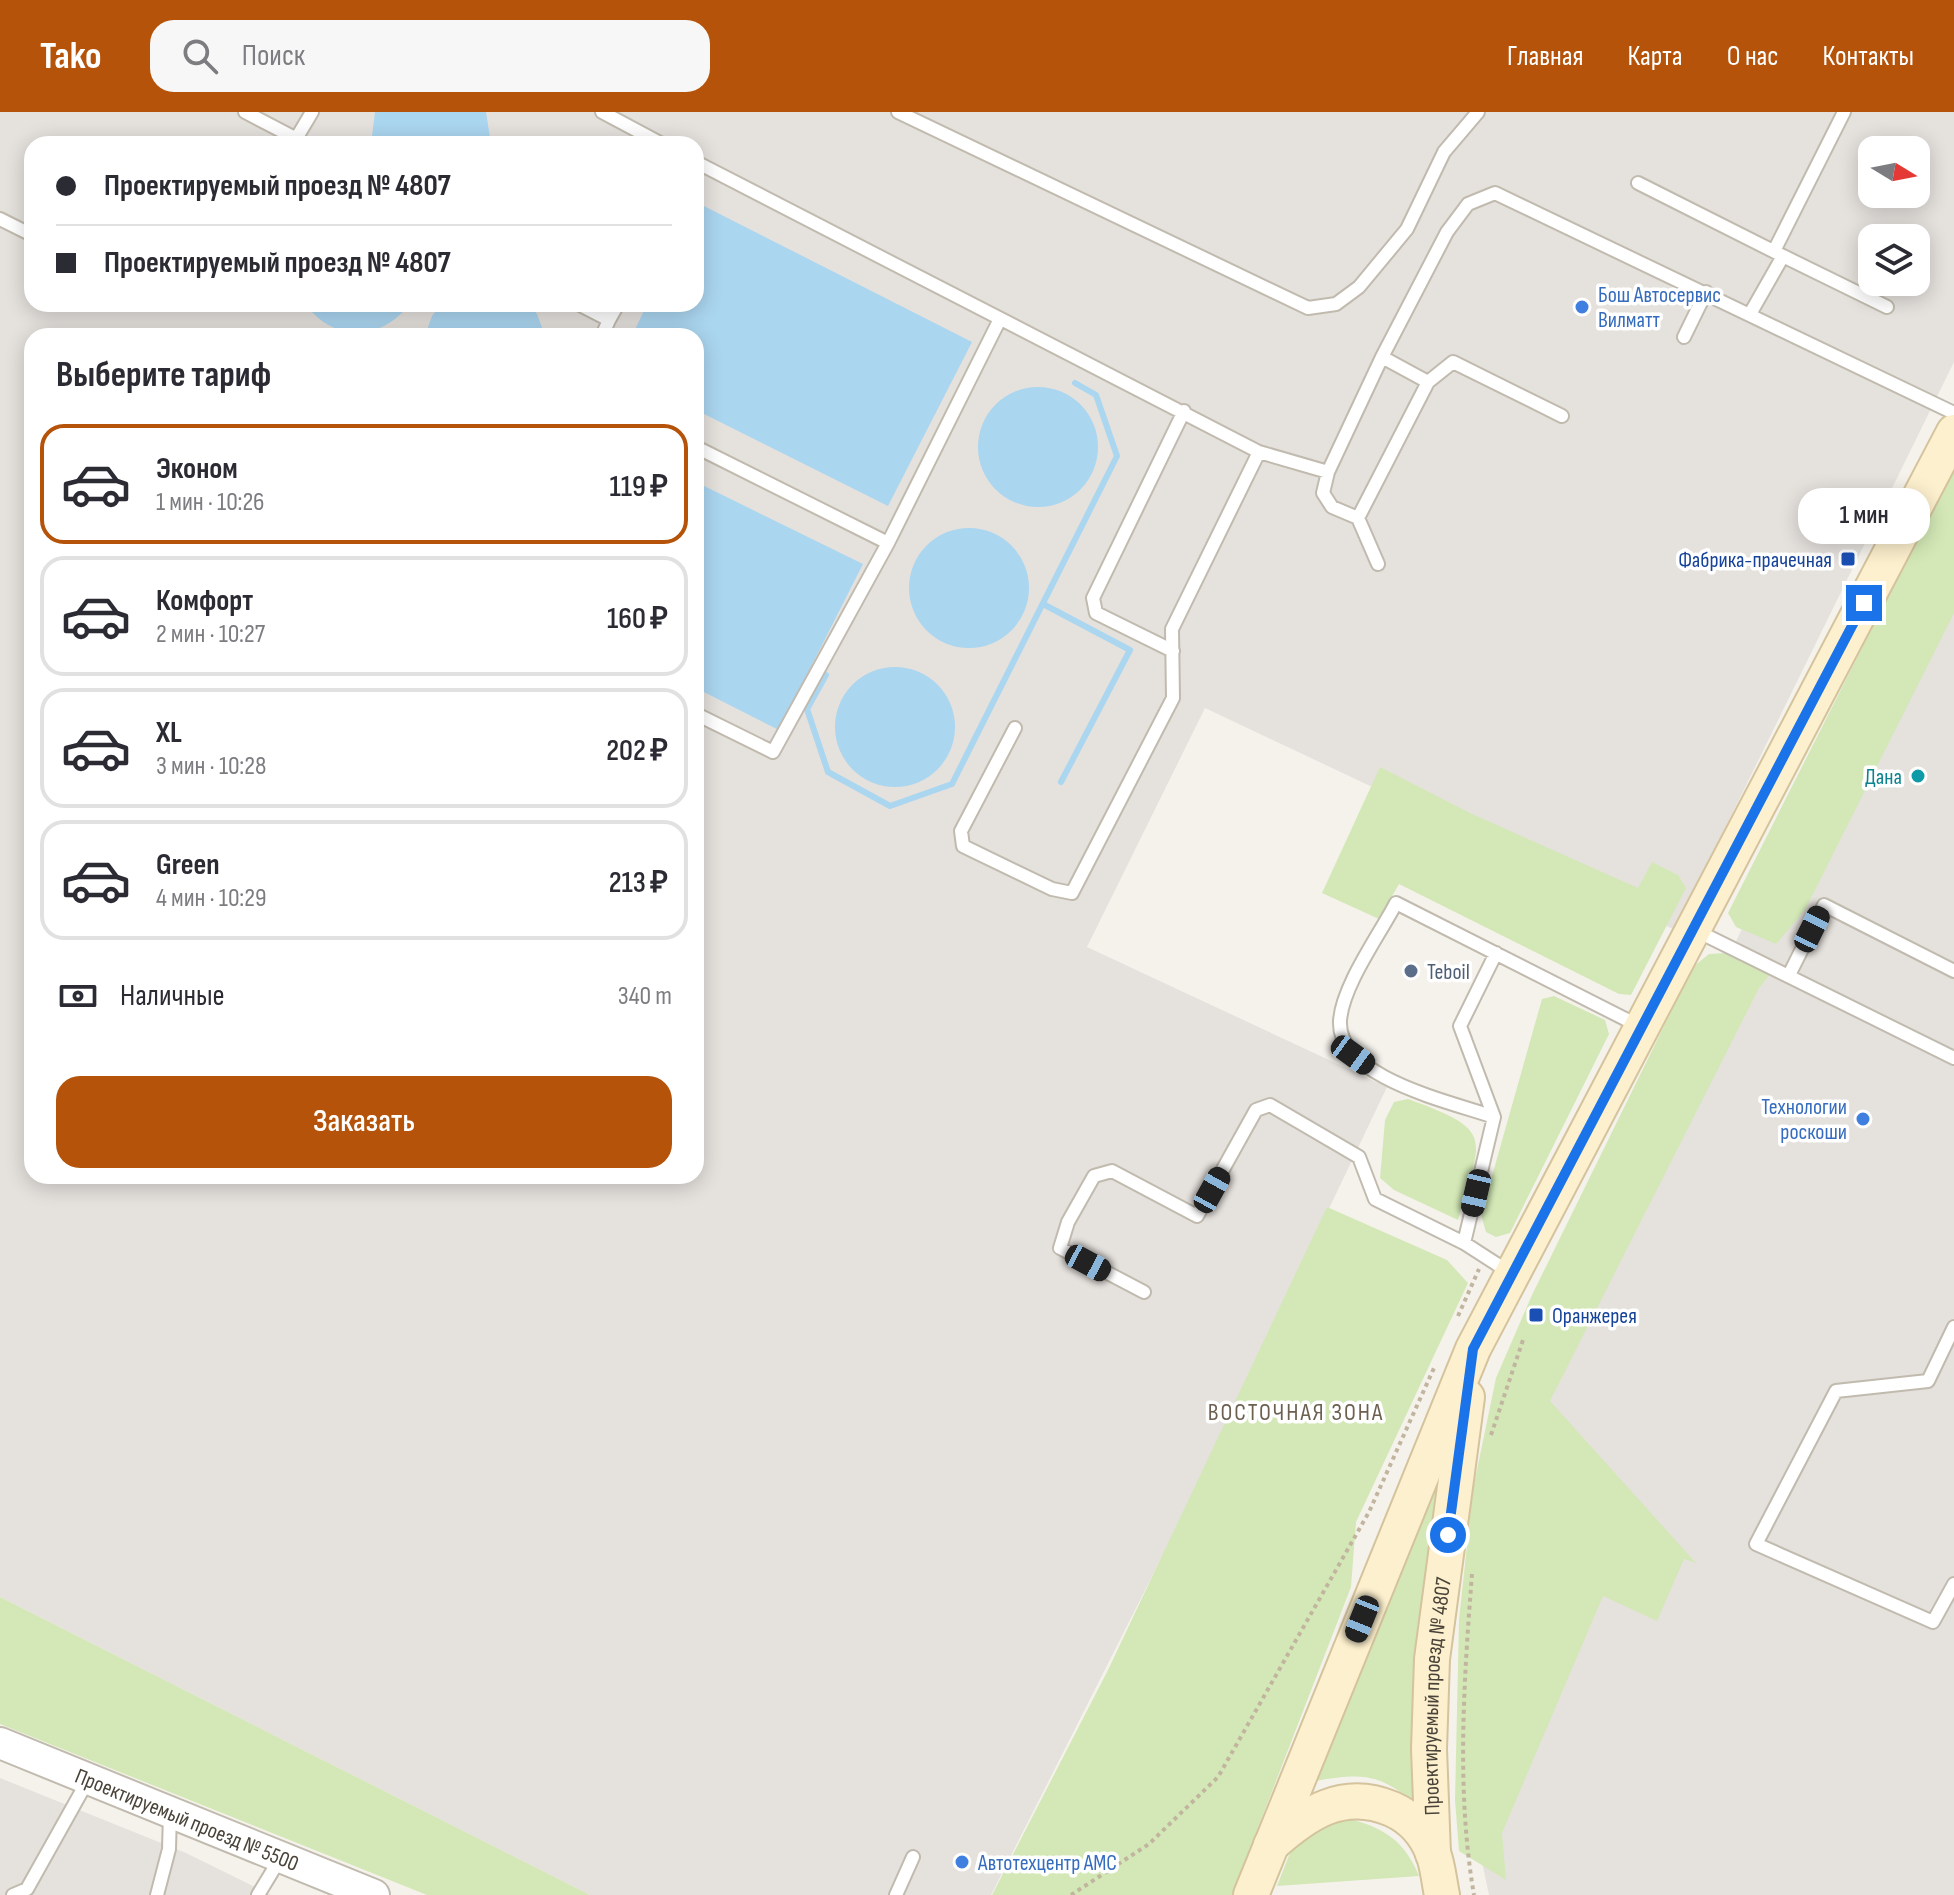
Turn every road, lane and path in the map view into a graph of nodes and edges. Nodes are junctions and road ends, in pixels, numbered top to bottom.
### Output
1 (245, 112) edge
2 (312, 112) edge
3 (602, 112) edge
4 (898, 112) edge
5 (1478, 112) edge
6 (1844, 112) edge
7 (286, 136) edge
8 (297, 136) edge
9 (647, 136) edge
10 (704, 166) edge
11 (1638, 183) dead end
12 (0, 219) edge
13 (24, 231) edge
14 (1778, 254) junction
15 (1706, 292) junction
16 (1887, 307) dead end
17 (594, 312) edge
18 (614, 312) edge
19 (1750, 314) junction
20 (1000, 319) junction
21 (609, 320) junction
22 (606, 328) edge
23 (1684, 337) dead end
24 (1382, 357) junction
25 (1428, 382) junction
26 (1184, 411) junction
27 (1954, 413) edge
28 (1562, 416) dead end
29 (1954, 432) edge
30 (704, 451) edge
31 (1259, 452) junction
32 (1328, 472) junction
33 (1358, 518) junction
34 (888, 543) junction
35 (1378, 564) dead end
36 (1173, 651) junction
37 (704, 718) edge
38 (1015, 728) dead end
39 (1693, 929) junction
40 (1496, 953) junction
41 (1954, 971) edge
42 (1789, 975) junction
43 (1641, 1027) junction
44 (1954, 1058) edge
45 (1494, 1117) junction
46 (1464, 1243) junction
47 (1498, 1265) junction
48 (1144, 1292) dead end
49 (1954, 1327) edge
50 (1464, 1336) junction
51 (1523, 1340) dead end
52 (1435, 1366) dead end
53 (1486, 1448) dead end
54 (1473, 1573) dead end
55 (1954, 1584) edge
56 (0, 1743) edge
57 (88, 1780) junction
58 (170, 1814) junction
59 (1267, 1848) junction
60 (1433, 1854) junction
61 (281, 1857) junction
62 (913, 1857) dead end
63 (13, 1895) edge
64 (157, 1895) edge
65 (258, 1895) edge
66 (374, 1895) edge
67 (896, 1895) edge
68 (1071, 1895) edge
69 (1251, 1895) edge
70 (1442, 1895) edge
71 (1474, 1895) edge

1 - 7 lane
2 - 8 lane
3 - 9 lane
4 - 5 lane
6 - 14 lane
10 - 20 lane
11 - 14 lane
12 - 13 lane
14 - 16 lane
14 - 19 lane
15 - 19 lane
15 - 23 lane
15 - 24 lane
17 - 21 lane
18 - 21 lane
19 - 27 lane
20 - 26 lane
20 - 34 lane
21 - 22 lane
24 - 25 lane
24 - 32 lane
25 - 28 lane
25 - 33 lane
26 - 31 lane
26 - 36 lane
29 - 39 main road, Проектируемый проезд № 4807
30 - 34 lane
31 - 32 lane
31 - 36 lane
32 - 33 lane
33 - 35 lane
34 - 37 lane
36 - 38 lane
39 - 42 lane
39 - 43 main road, Проектируемый проезд № 4807
40 - 43 lane
40 - 45 lane
40 - 45 lane
41 - 42 lane
42 - 44 lane
43 - 47 main road, Проектируемый проезд № 4807
45 - 46 lane
46 - 47 lane
46 - 48 lane
47 - 50 main road, Проектируемый проезд № 4807
47 - 50 path
49 - 55 lane
50 - 59 main road, Проектируемый проезд № 4807
50 - 60 main road, Проектируемый проезд № 4807
51 - 53 path
52 - 68 path
54 - 71 path
56 - 57 street, Проектируемый проезд № 5500
57 - 58 street, Проектируемый проезд № 5500
57 - 63 lane
58 - 61 street, Проектируемый проезд № 5500
58 - 64 lane
59 - 60 main road
59 - 69 main road, Проектируемый проезд № 4807
60 - 70 main road
61 - 65 lane
61 - 66 street, Проектируемый проезд № 5500
62 - 67 lane

